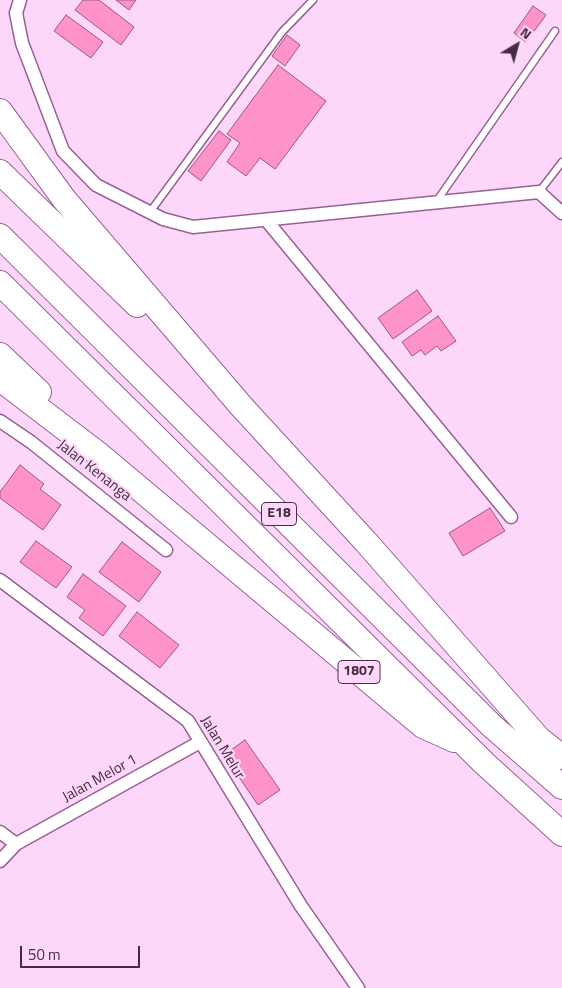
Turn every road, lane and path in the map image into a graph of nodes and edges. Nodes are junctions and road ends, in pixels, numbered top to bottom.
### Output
1 (20, 0) edge
2 (313, 0) edge
3 (555, 31) dead end
4 (0, 112) edge
5 (562, 162) edge
6 (0, 172) edge
7 (539, 192) junction
8 (436, 202) junction
9 (150, 212) junction
10 (562, 213) edge
11 (267, 221) junction
12 (0, 236) edge
13 (0, 283) edge
14 (0, 355) edge
15 (0, 379) edge
16 (242, 407) junction
17 (0, 420) edge
18 (97, 454) junction
19 (511, 517) dead end
20 (166, 550) dead end
21 (0, 580) edge
22 (200, 742) junction
23 (467, 746) junction
24 (562, 757) edge
25 (562, 786) edge
26 (0, 832) edge
27 (562, 834) edge
28 (16, 844) junction
29 (0, 861) edge
30 (358, 988) edge

1 - 9 street
2 - 9 lane
3 - 8 lane
4 - 16 highway
5 - 7 lane
6 - 16 highway
7 - 8 street
7 - 10 street
8 - 11 street
9 - 11 street
11 - 19 street
12 - 25 highway, E18
13 - 23 highway, E18
14 - 18 highway
15 - 18 highway
16 - 24 highway
17 - 20 street, Jalan Kenanga
18 - 23 highway, 1807
21 - 22 street, Jalan Melur
22 - 28 street, Jalan Melor 1
22 - 30 street, Jalan Melur
23 - 27 highway, E18
26 - 28 street
28 - 29 street, Jalan Melor 1

